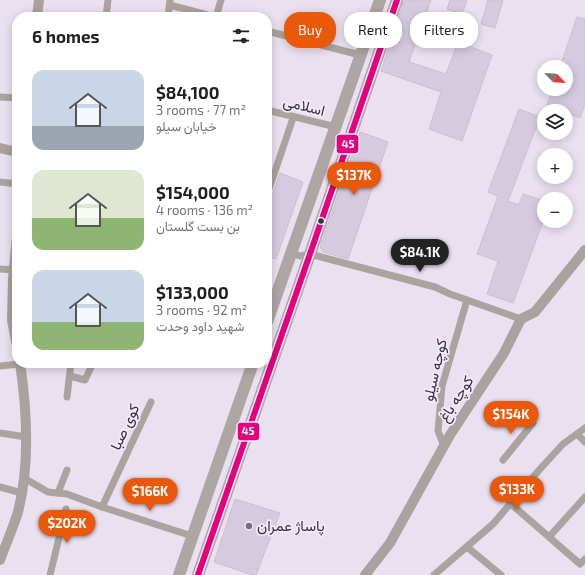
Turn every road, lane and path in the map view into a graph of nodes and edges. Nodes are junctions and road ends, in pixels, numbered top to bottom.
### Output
1 (39, 0) edge
2 (108, 0) edge
3 (221, 0) edge
4 (380, 0) edge
5 (397, 0) edge
6 (170, 2) edge
7 (38, 12) edge
8 (107, 12) edge
9 (169, 12) edge
10 (201, 12) edge
11 (217, 12) edge
12 (272, 32) edge
13 (360, 55) junction
14 (0, 97) edge
15 (12, 98) edge
16 (272, 112) edge
17 (293, 118) junction
18 (336, 128) junction
19 (0, 148) edge
20 (12, 151) edge
21 (272, 180) edge
22 (0, 182) edge
23 (12, 183) edge
24 (585, 250) edge
25 (291, 253) junction
26 (310, 254) junction
27 (0, 268) edge
28 (12, 270) edge
29 (466, 300) junction
30 (272, 308) edge
31 (521, 319) junction
32 (272, 363) edge
33 (12, 364) edge
34 (0, 366) edge
35 (20, 368) edge
36 (71, 368) edge
37 (91, 368) edge
38 (251, 368) edge
39 (270, 368) edge
40 (70, 376) junction
41 (67, 397) dead end
42 (151, 402) dead end
43 (533, 423) dead end
44 (585, 428) edge
45 (0, 433) edge
46 (577, 434) junction
47 (26, 437) junction
48 (585, 442) edge
49 (444, 446) junction
50 (503, 460) dead end
51 (67, 470) dead end
52 (24, 478) junction
53 (0, 487) edge
54 (58, 493) junction
55 (22, 494) junction
56 (585, 497) edge
57 (510, 503) junction
58 (102, 506) junction
59 (66, 509) dead end
60 (192, 536) junction
61 (549, 537) junction
62 (467, 547) junction
63 (585, 559) edge
64 (0, 560) edge
65 (50, 575) edge
66 (179, 575) edge
67 (198, 575) edge
68 (365, 575) edge
69 (434, 575) edge
70 (501, 575) edge

1 - 7 main road
2 - 8 street
3 - 11 street
4 - 13 main road
5 - 26 main road
6 - 9 street
6 - 10 street
12 - 13 street
13 - 18 main road
14 - 15 street
16 - 17 street, اسلامی
17 - 18 street, اسلامی
17 - 21 street
18 - 25 main road
19 - 20 main road
22 - 23 street
24 - 31 main road
25 - 26 street
25 - 30 main road
26 - 29 street
26 - 32 main road
27 - 28 street
29 - 31 street
29 - 49 street, کوچه سیلو
31 - 49 main road, کوچه باغ
33 - 34 street
35 - 47 main road
36 - 40 street
37 - 40 street
38 - 60 main road
39 - 67 main road
40 - 41 street
42 - 58 street, کوی صبا
43 - 50 street
44 - 46 street
45 - 47 street
46 - 48 street
46 - 57 street
47 - 52 main road
49 - 68 main road, کوچه باغ
51 - 54 street
52 - 54 street
52 - 55 main road
53 - 55 street
54 - 58 street
55 - 64 main road
56 - 61 street
57 - 61 street
57 - 62 street
58 - 60 street
59 - 65 street
60 - 66 main road
61 - 63 street
62 - 69 street
62 - 70 street

